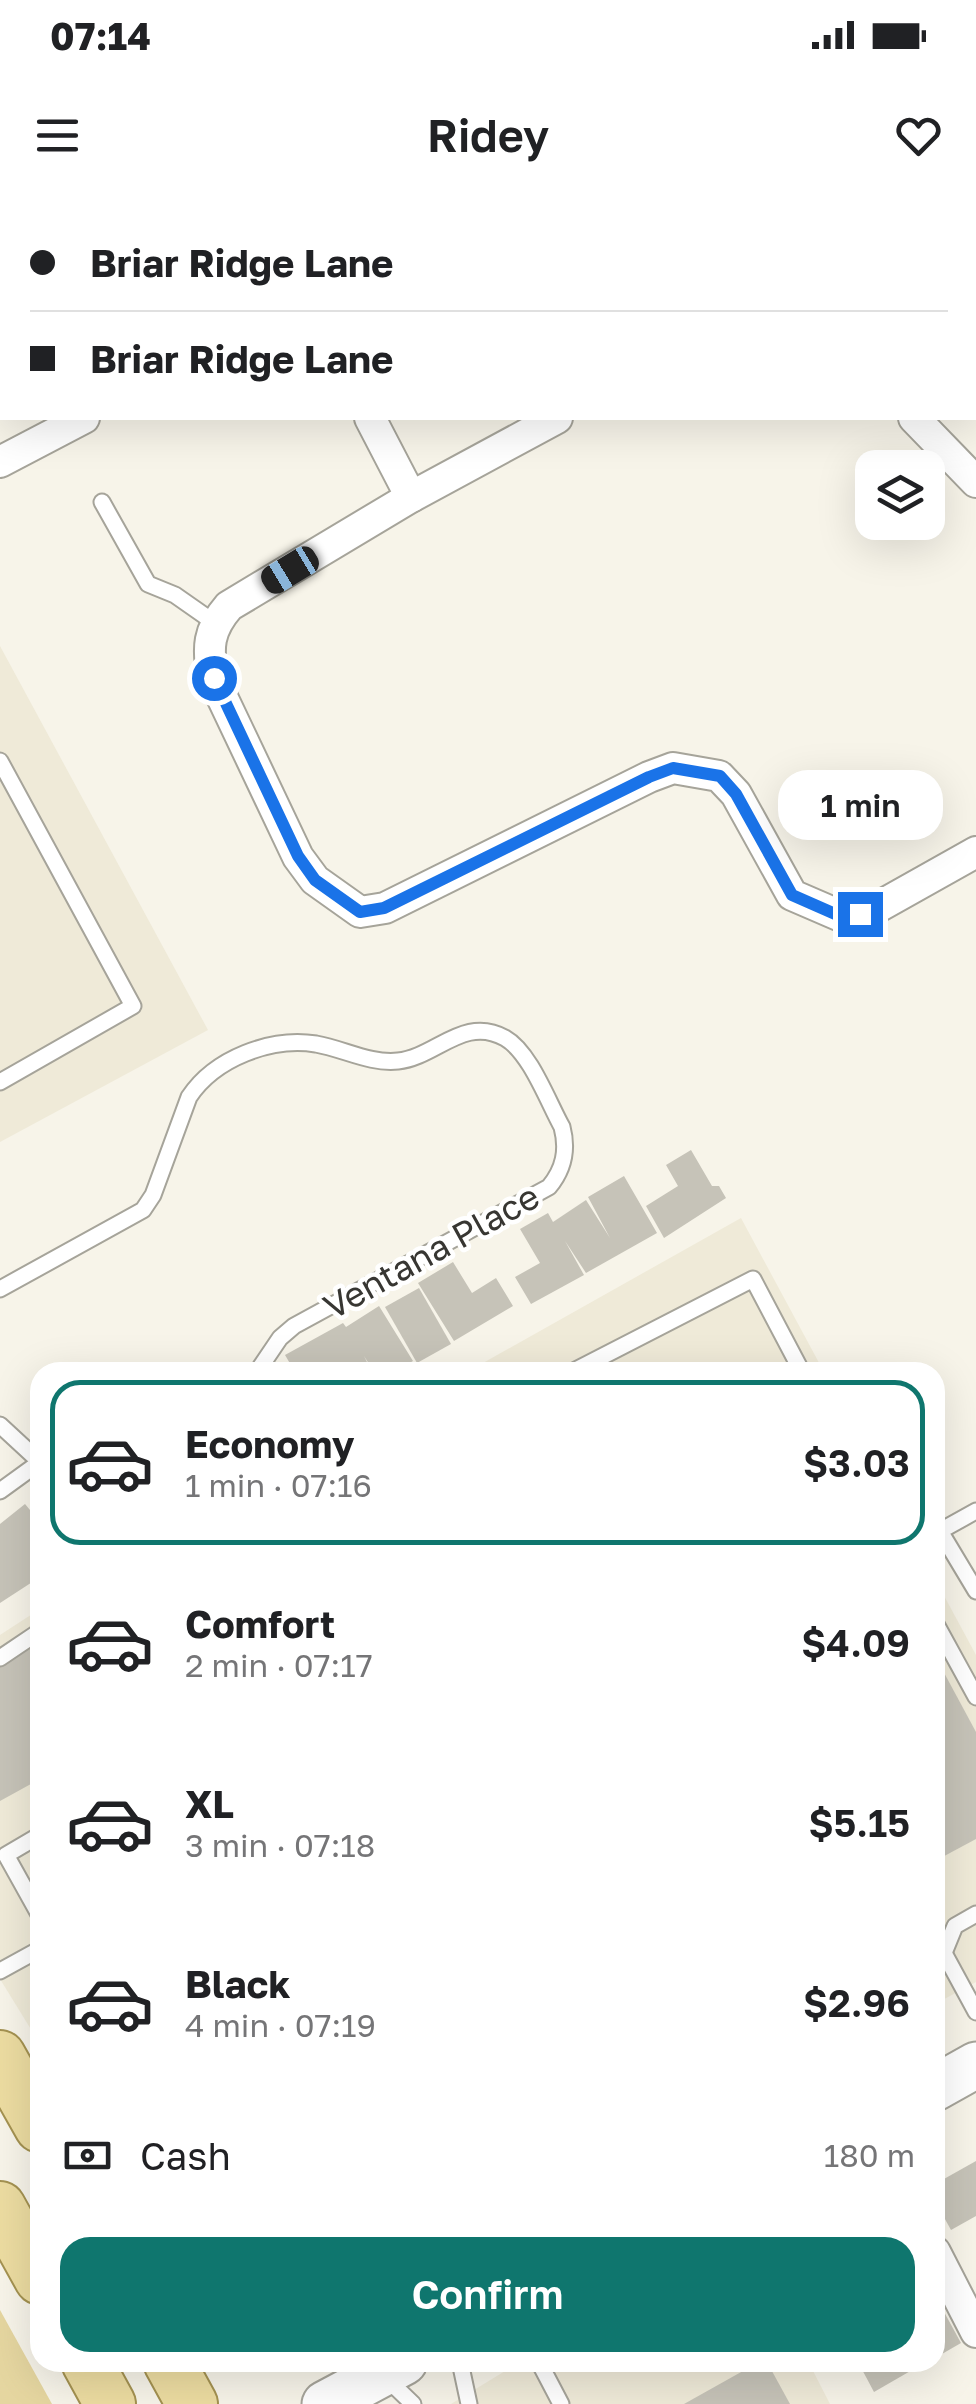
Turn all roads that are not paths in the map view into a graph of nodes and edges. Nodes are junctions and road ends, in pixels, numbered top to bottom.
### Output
1 (80, 420) edge
2 (371, 420) edge
3 (553, 420) edge
4 (916, 420) edge
5 (0, 462) edge
6 (976, 482) edge
7 (411, 496) junction
8 (102, 502) dead end
9 (215, 623) junction
10 (0, 761) edge
11 (5, 784) edge
12 (976, 852) edge
13 (0, 1082) edge
14 (0, 1288) edge
15 (264, 1362) edge
16 (592, 1362) edge
17 (797, 1362) edge
18 (0, 1424) edge
19 (30, 1452) edge
20 (30, 1469) edge
21 (0, 1490) edge
22 (976, 1511) edge
23 (945, 1528) edge
24 (945, 1539) edge
25 (976, 1591) edge
26 (30, 1638) edge
27 (945, 1640) edge
28 (0, 1658) edge
29 (976, 1697) edge
30 (30, 1841) edge
31 (30, 1898) edge
32 (976, 1914) edge
33 (945, 1947) edge
34 (30, 1954) edge
35 (945, 1964) edge
36 (0, 1971) edge
37 (976, 2012) edge
38 (0, 2056) edge
39 (976, 2065) edge
40 (945, 2082) edge
41 (30, 2109) edge
42 (0, 2206) edge
43 (30, 2260) edge
44 (945, 2272) edge
45 (976, 2332) edge
46 (92, 2372) edge
47 (174, 2372) edge
48 (462, 2372) edge
49 (544, 2372) edge
50 (400, 2380) edge
51 (110, 2404) edge
52 (192, 2404) edge
53 (324, 2404) edge
54 (469, 2404) edge
55 (561, 2404) edge

1 - 5 street
2 - 7 street
3 - 7 street
4 - 6 street
7 - 9 street
8 - 9 lane
9 - 12 street
10 - 11 lane
11 - 13 lane
14 - 15 lane, Ventana Place
16 - 17 lane
18 - 19 lane
20 - 21 lane
22 - 23 lane
24 - 25 lane
26 - 28 lane
27 - 29 lane
30 - 31 lane
32 - 33 lane
34 - 36 lane
35 - 37 lane
38 - 41 main road
39 - 40 main road
42 - 43 main road
44 - 45 street
46 - 51 main road
47 - 52 main road
48 - 54 lane
49 - 55 lane
50 - 53 main road

